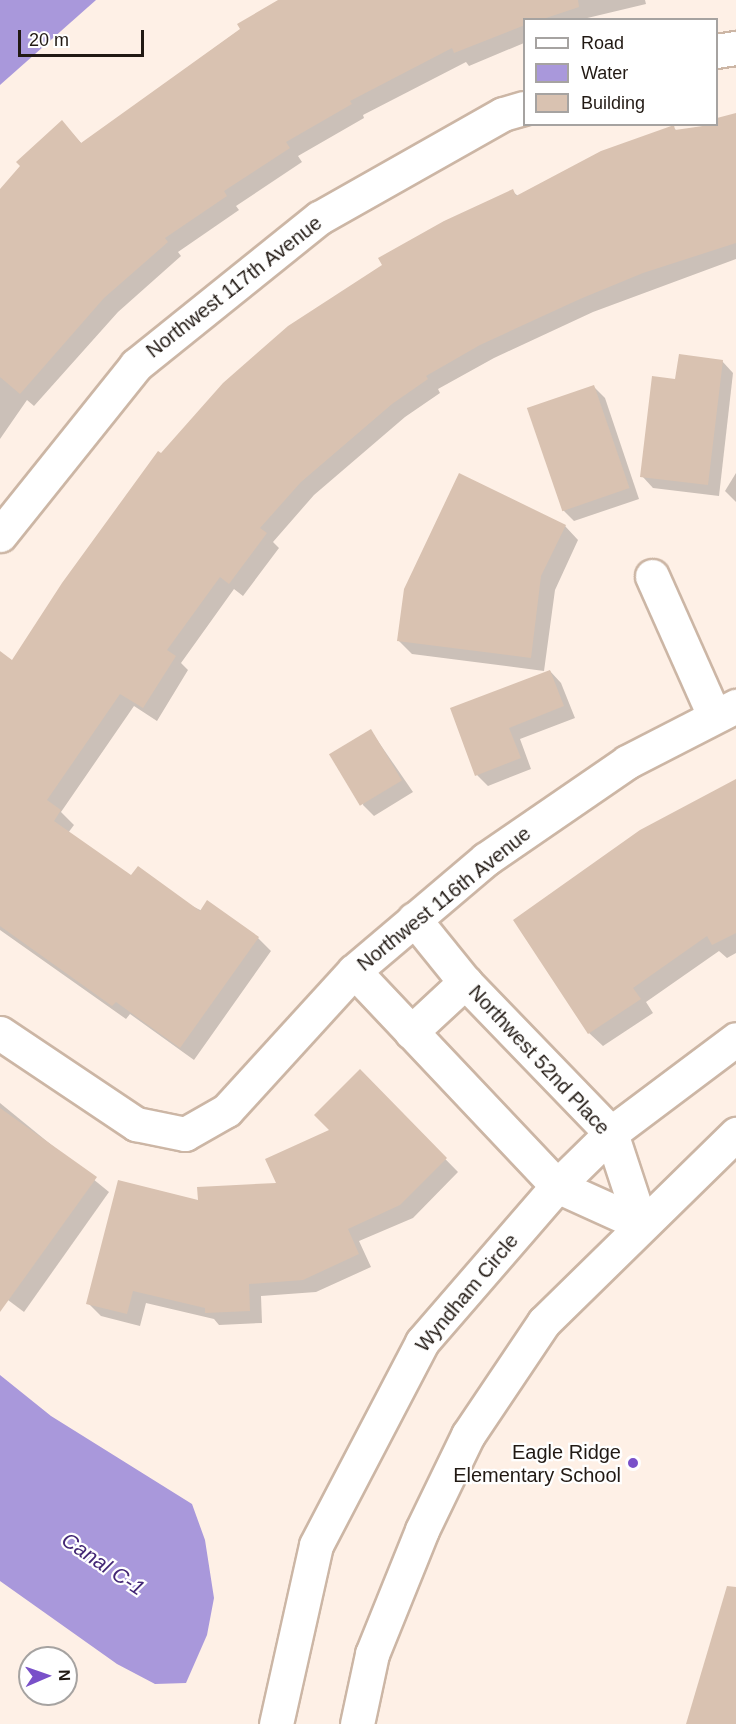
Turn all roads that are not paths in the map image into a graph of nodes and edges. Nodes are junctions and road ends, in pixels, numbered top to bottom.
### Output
1 (736, 48) edge
2 (718, 51) edge
3 (523, 109) edge
4 (0, 535) edge
5 (652, 576) dead end
6 (725, 711) edge
7 (414, 919) junction
8 (354, 971) junction
9 (465, 982) junction
10 (411, 1032) junction
11 (0, 1033) edge
12 (736, 1040) edge
13 (611, 1133) junction
14 (736, 1134) edge
15 (557, 1186) junction
16 (641, 1224) junction
17 (276, 1724) edge
18 (357, 1724) edge

1 - 2 street
3 - 4 street, Northwest 117th Avenue
5 - 6 street
6 - 7 street, Northwest 116th Avenue
7 - 8 street, Northwest 116th Avenue
7 - 9 street, Northwest 52nd Place
8 - 10 street
8 - 11 street, Northwest 116th Avenue
9 - 10 street
9 - 13 street, Northwest 52nd Place
10 - 15 street
12 - 13 street, Wyndham Circle
13 - 15 street, Wyndham Circle
13 - 16 street, Northwest 52nd Place
14 - 16 street
15 - 16 street
15 - 17 street, Wyndham Circle
16 - 18 street

